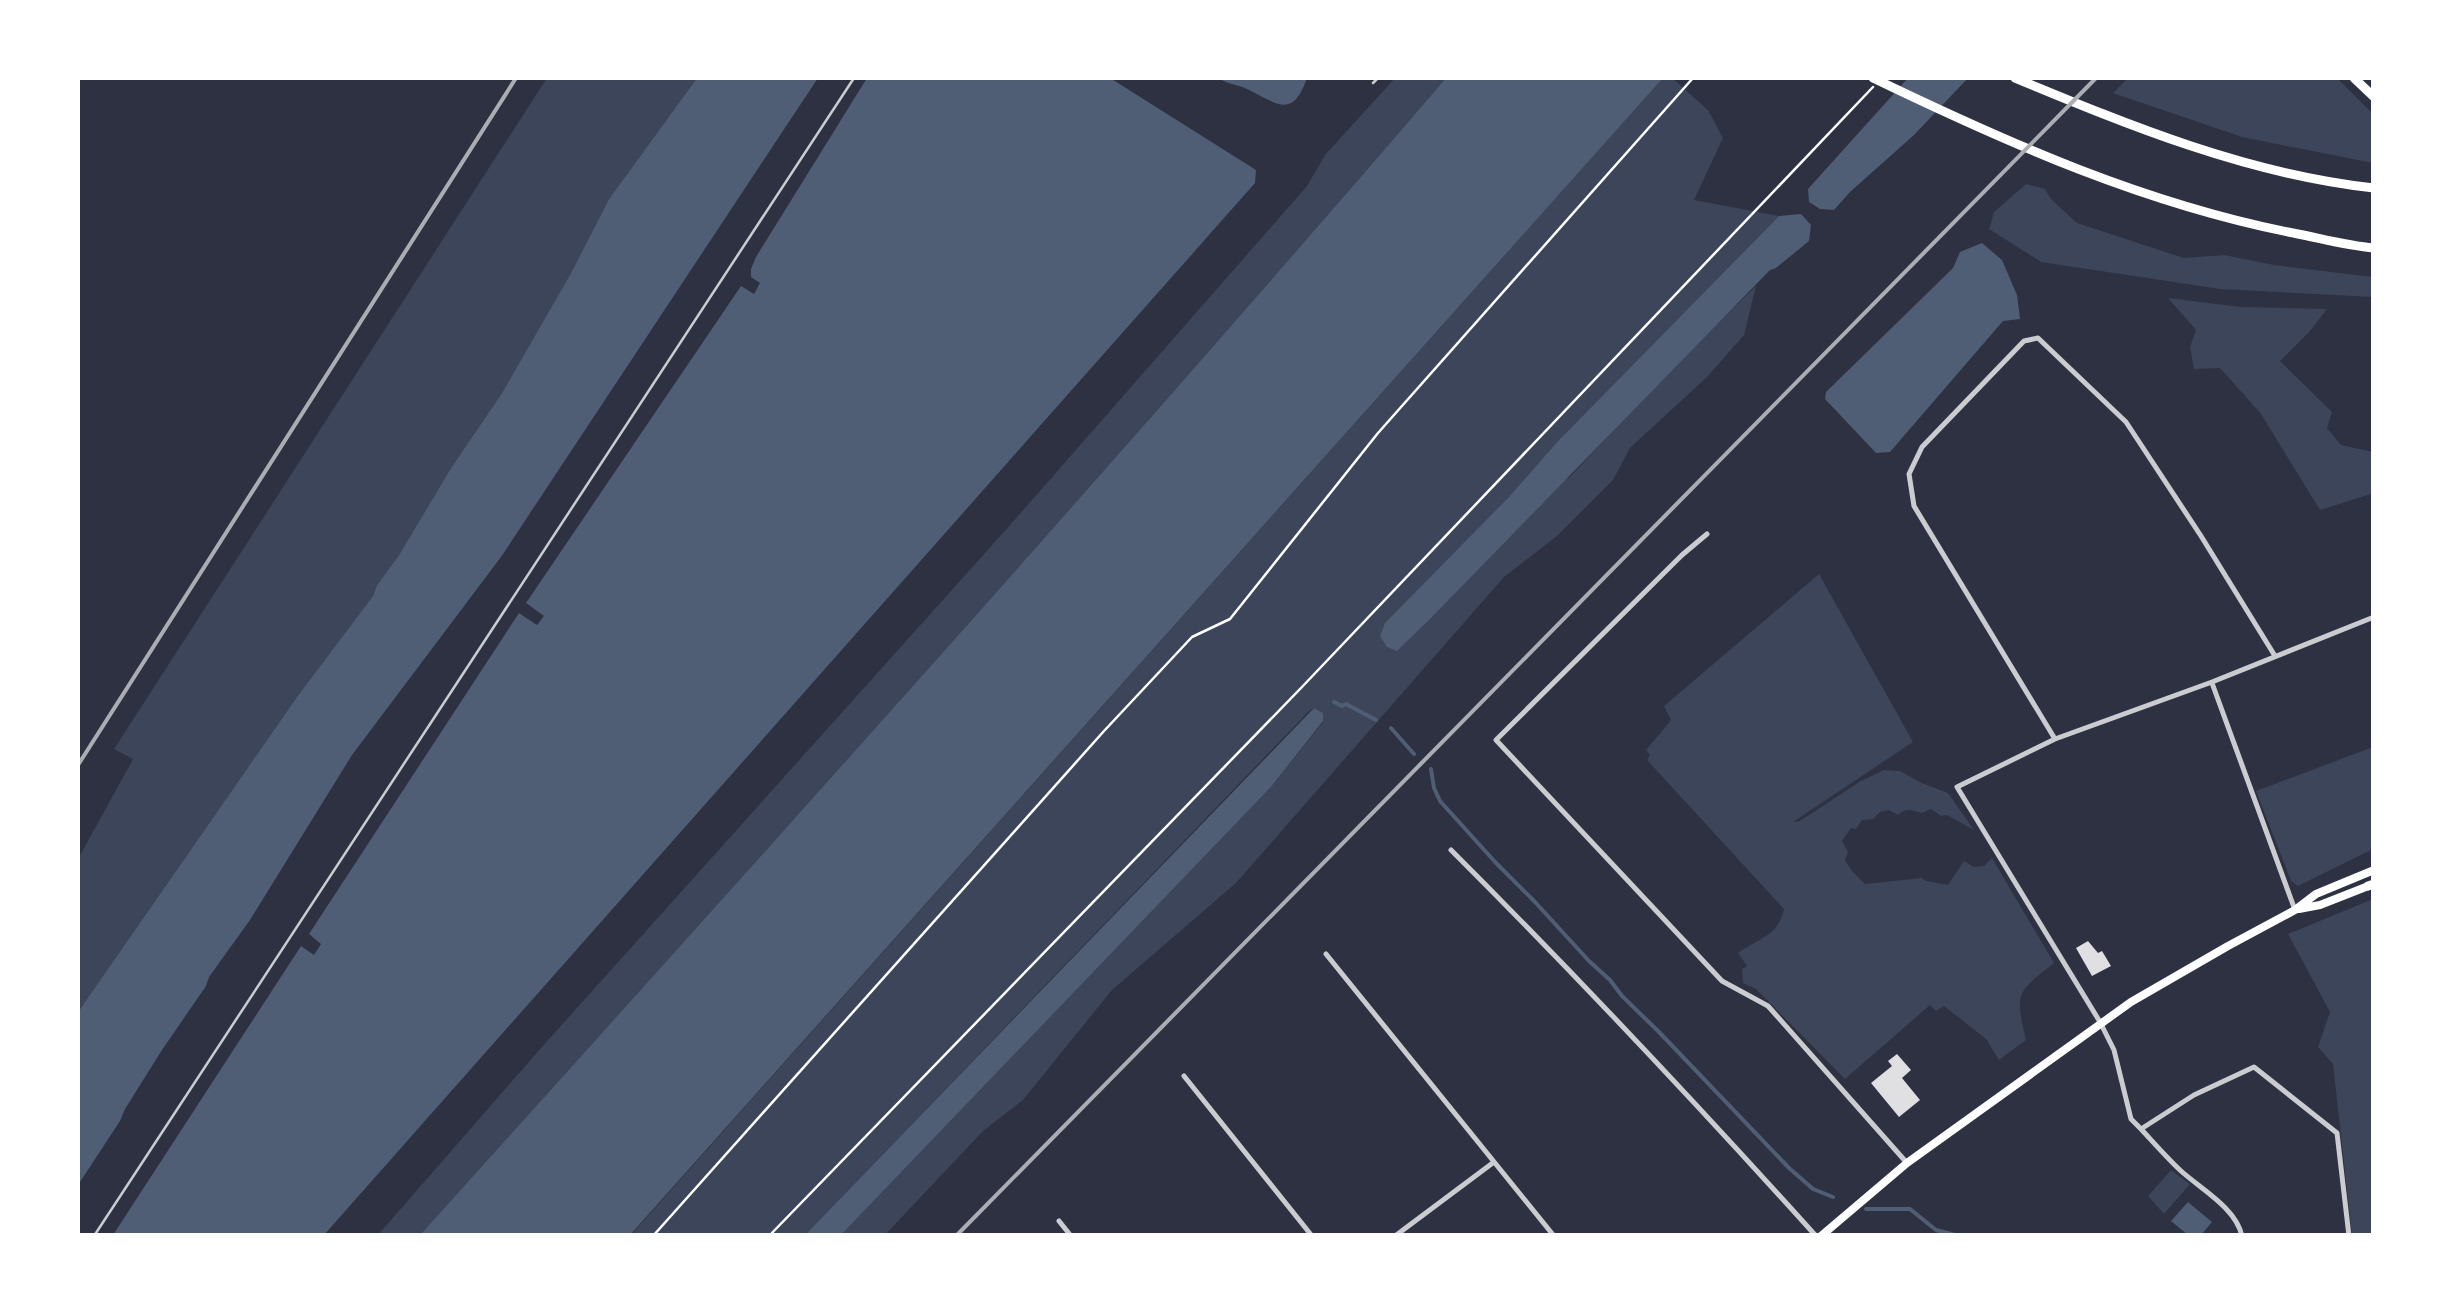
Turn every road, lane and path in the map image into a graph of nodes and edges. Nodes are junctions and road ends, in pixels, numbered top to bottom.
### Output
1 (854, 78) edge
2 (1378, 78) edge
3 (1694, 78) edge
4 (1872, 78) edge
5 (1882, 78) edge
6 (2015, 78) edge
7 (2354, 78) edge
8 (1373, 83) dead end
9 (2374, 97) edge
10 (2374, 188) edge
11 (2374, 248) edge
12 (1707, 534) dead end
13 (2374, 617) edge
14 (2276, 656) junction
15 (2212, 682) junction
16 (2056, 739) junction
17 (1451, 850) dead end
18 (2374, 870) edge
19 (2372, 885) edge
20 (2295, 910) junction
21 (1326, 954) dead end
22 (2100, 1022) junction
23 (1184, 1076) dead end
24 (2141, 1130) junction
25 (1494, 1162) junction
26 (1907, 1163) junction
27 (1059, 1221) dead end
28 (94, 1236) edge
29 (653, 1236) edge
30 (769, 1236) edge
31 (1071, 1236) edge
32 (1312, 1236) edge
33 (1395, 1236) edge
34 (1554, 1236) edge
35 (1819, 1236) edge
36 (2242, 1236) edge
37 (2349, 1236) edge

1 - 28 lane
2 - 8 lane
3 - 29 path
4 - 11 highway
5 - 30 path
6 - 10 highway
7 - 9 highway
12 - 26 street
13 - 14 street
14 - 15 street
14 - 16 street
15 - 16 street
15 - 20 street
16 - 22 street
17 - 35 street
18 - 20 main road
19 - 20 main road
20 - 22 main road
21 - 25 street
22 - 24 street
22 - 26 main road
23 - 32 street
24 - 36 street
24 - 37 street
25 - 33 street
25 - 34 street
26 - 35 main road
27 - 31 street

